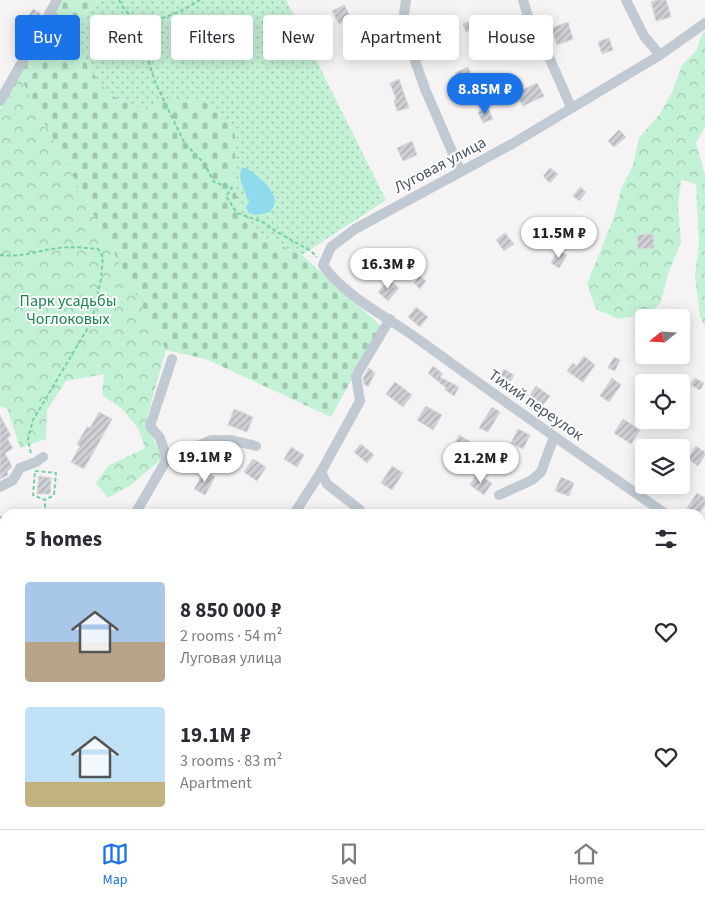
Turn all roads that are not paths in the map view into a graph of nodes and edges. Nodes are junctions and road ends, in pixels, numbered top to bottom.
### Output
1 (57, 0) edge
2 (406, 0) edge
3 (525, 0) edge
4 (626, 0) edge
5 (705, 22) edge
6 (660, 55) junction
7 (0, 100) edge
8 (571, 107) junction
9 (460, 170) junction
10 (390, 319) junction
11 (172, 359) dead end
12 (554, 437) junction
13 (256, 446) dead end
14 (43, 457) dead end
15 (168, 459) junction
16 (321, 472) junction
17 (0, 487) edge
18 (499, 494) dead end
19 (138, 509) edge
20 (297, 509) edge
21 (359, 509) edge
22 (659, 509) edge

1 - 7 street
2 - 9 street
3 - 8 street
4 - 6 street
5 - 6 street, Луговая улица
6 - 8 street, Луговая улица
8 - 9 street, Луговая улица
9 - 10 street, Луговая улица
10 - 12 street, Тихий переулок
10 - 16 street
11 - 15 street
12 - 18 street
12 - 22 street, Тихий переулок
13 - 15 street
14 - 17 street
15 - 19 street
16 - 20 street
16 - 21 street

